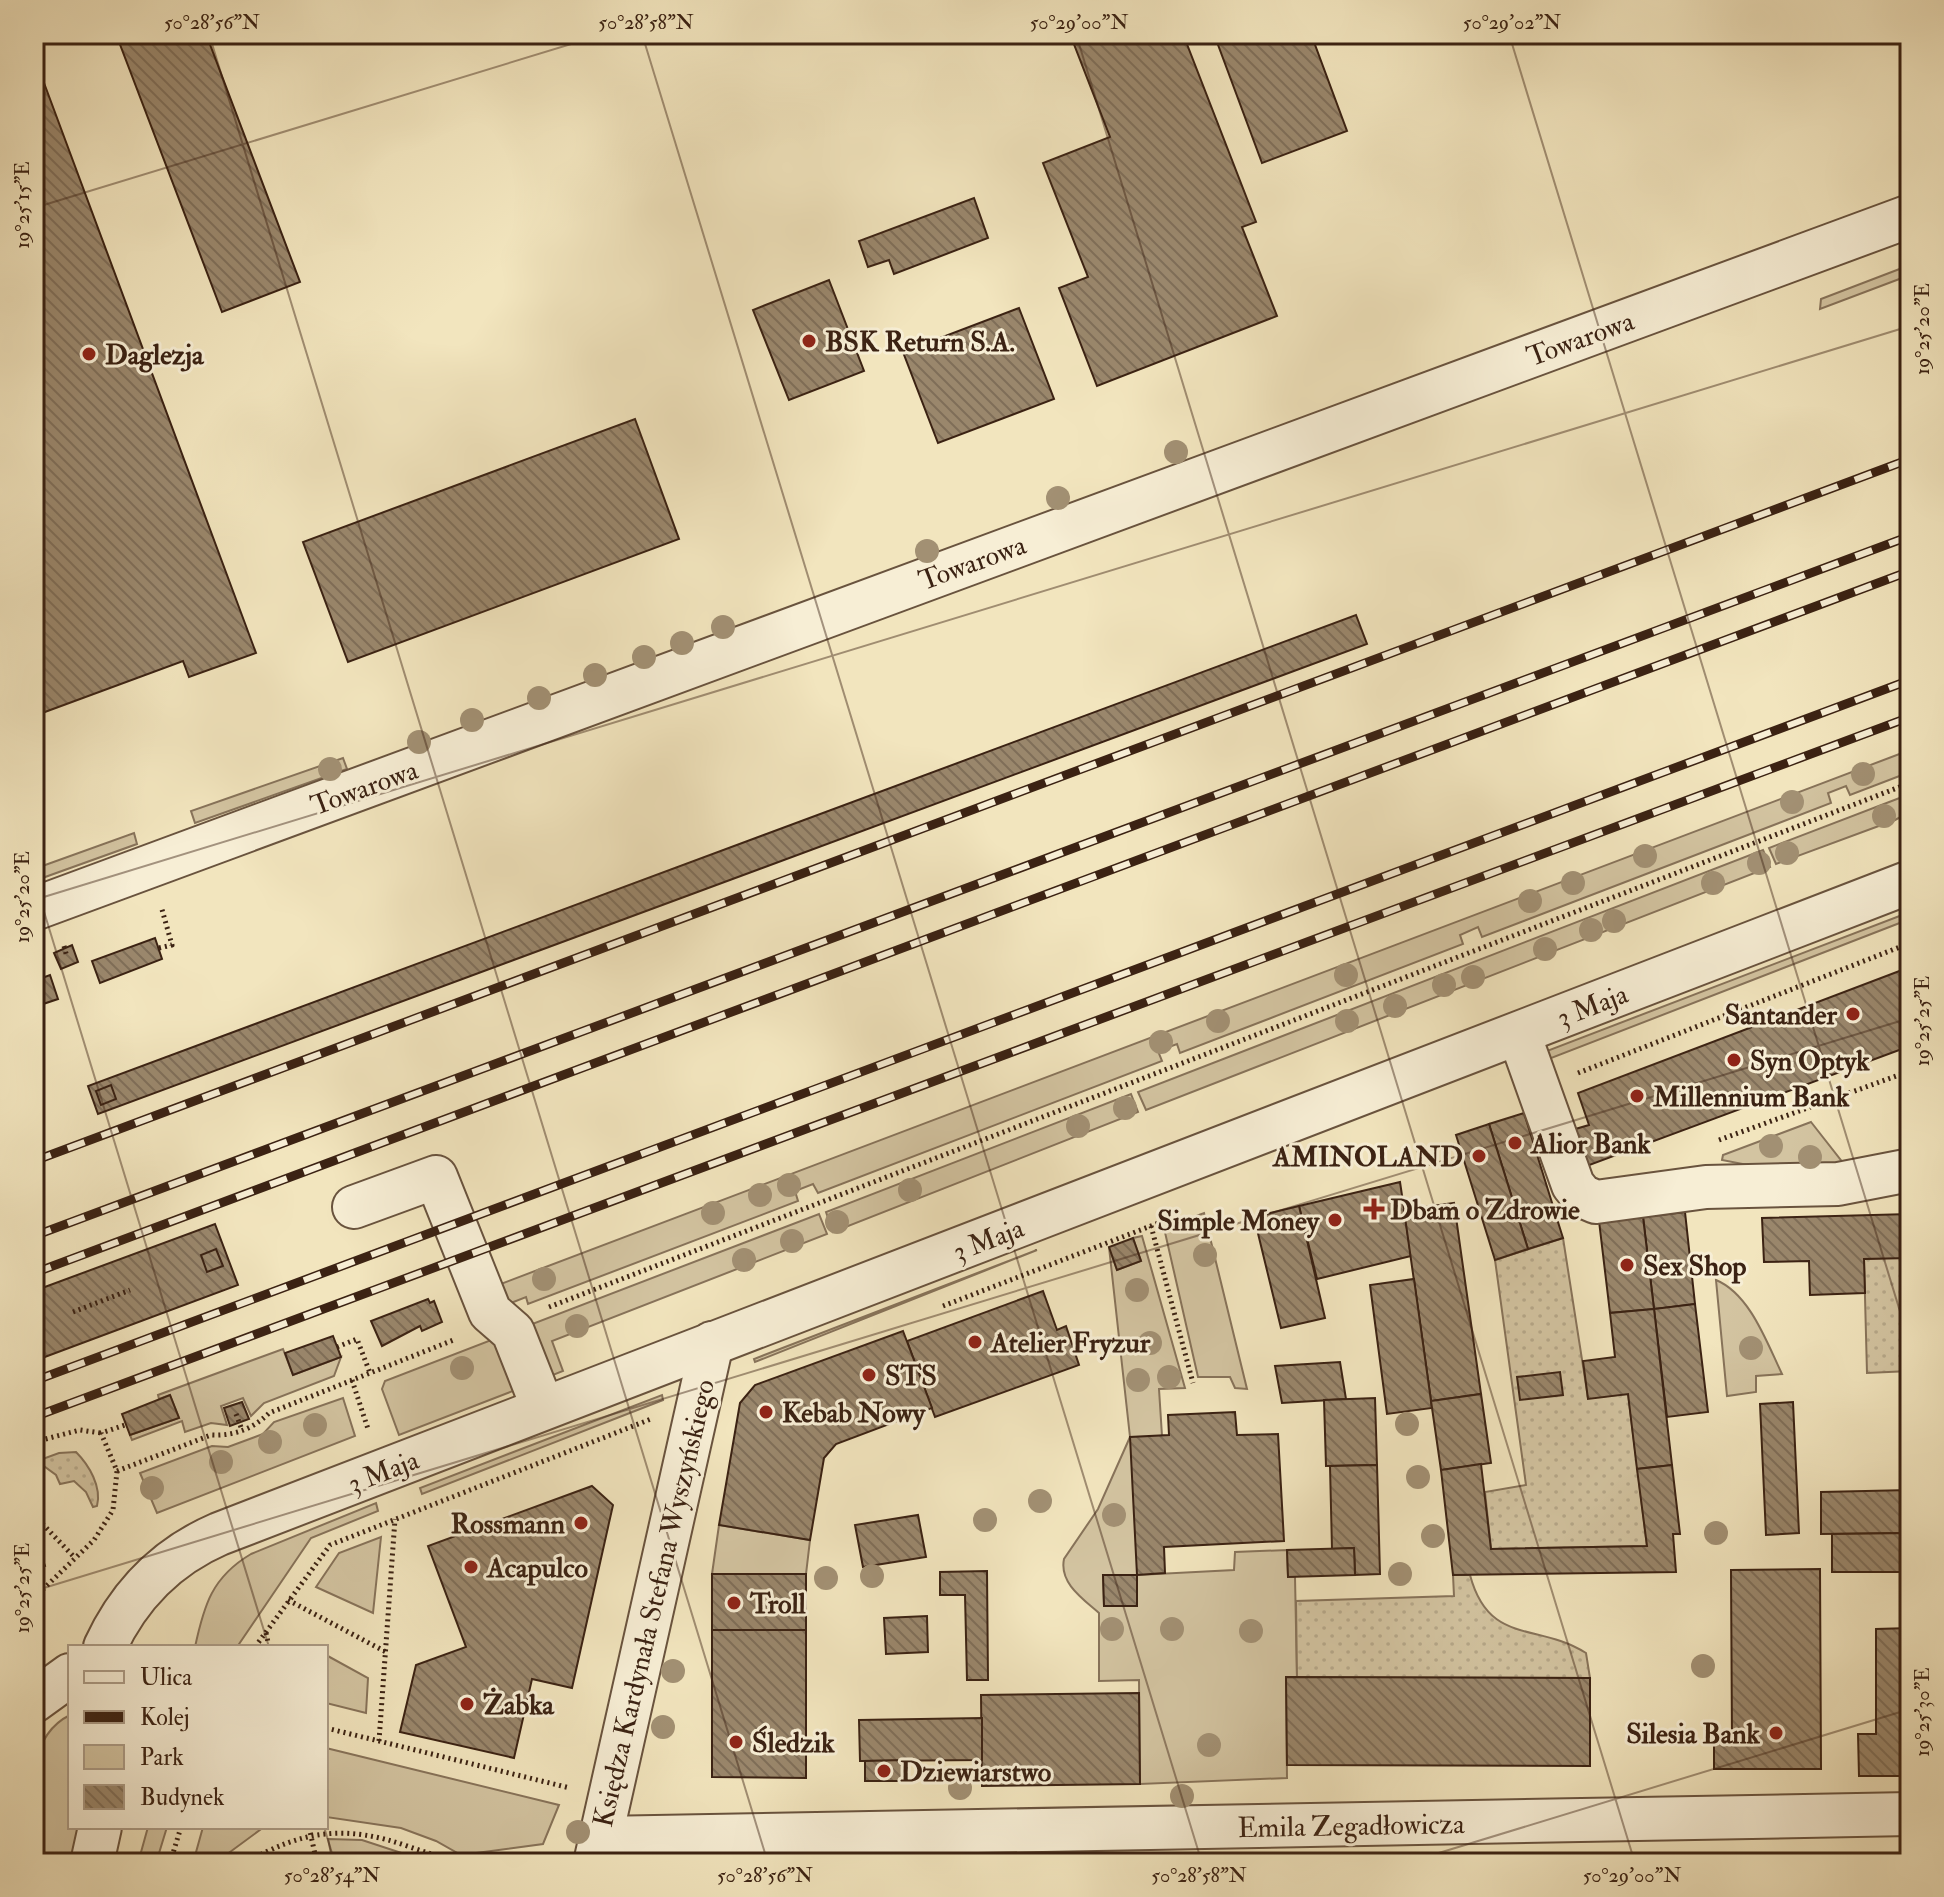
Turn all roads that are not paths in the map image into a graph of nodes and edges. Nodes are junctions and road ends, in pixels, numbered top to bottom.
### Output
1 (1910, 216) edge
2 (1910, 882) edge
3 (34, 909) edge
4 (1519, 1034) junction
5 (1910, 1170) edge
6 (354, 1207) dead end
7 (712, 1343) junction
8 (543, 1408) junction
9 (106, 1645) edge
10 (68, 1676) edge
11 (34, 1701) edge
12 (1910, 1814) edge
13 (100, 1829) edge
14 (586, 1851) edge
15 (92, 1863) edge

1 - 3 street, Towarowa
2 - 4 street, 3 Maja
4 - 5 street
4 - 7 street, 3 Maja
6 - 8 street
7 - 8 street, 3 Maja
7 - 14 street, Księdza Kardynała Stefana Wyszyńskiego
8 - 9 street, 3 Maja
10 - 11 street
12 - 14 street, Emila Zegadłowicza
13 - 15 street

